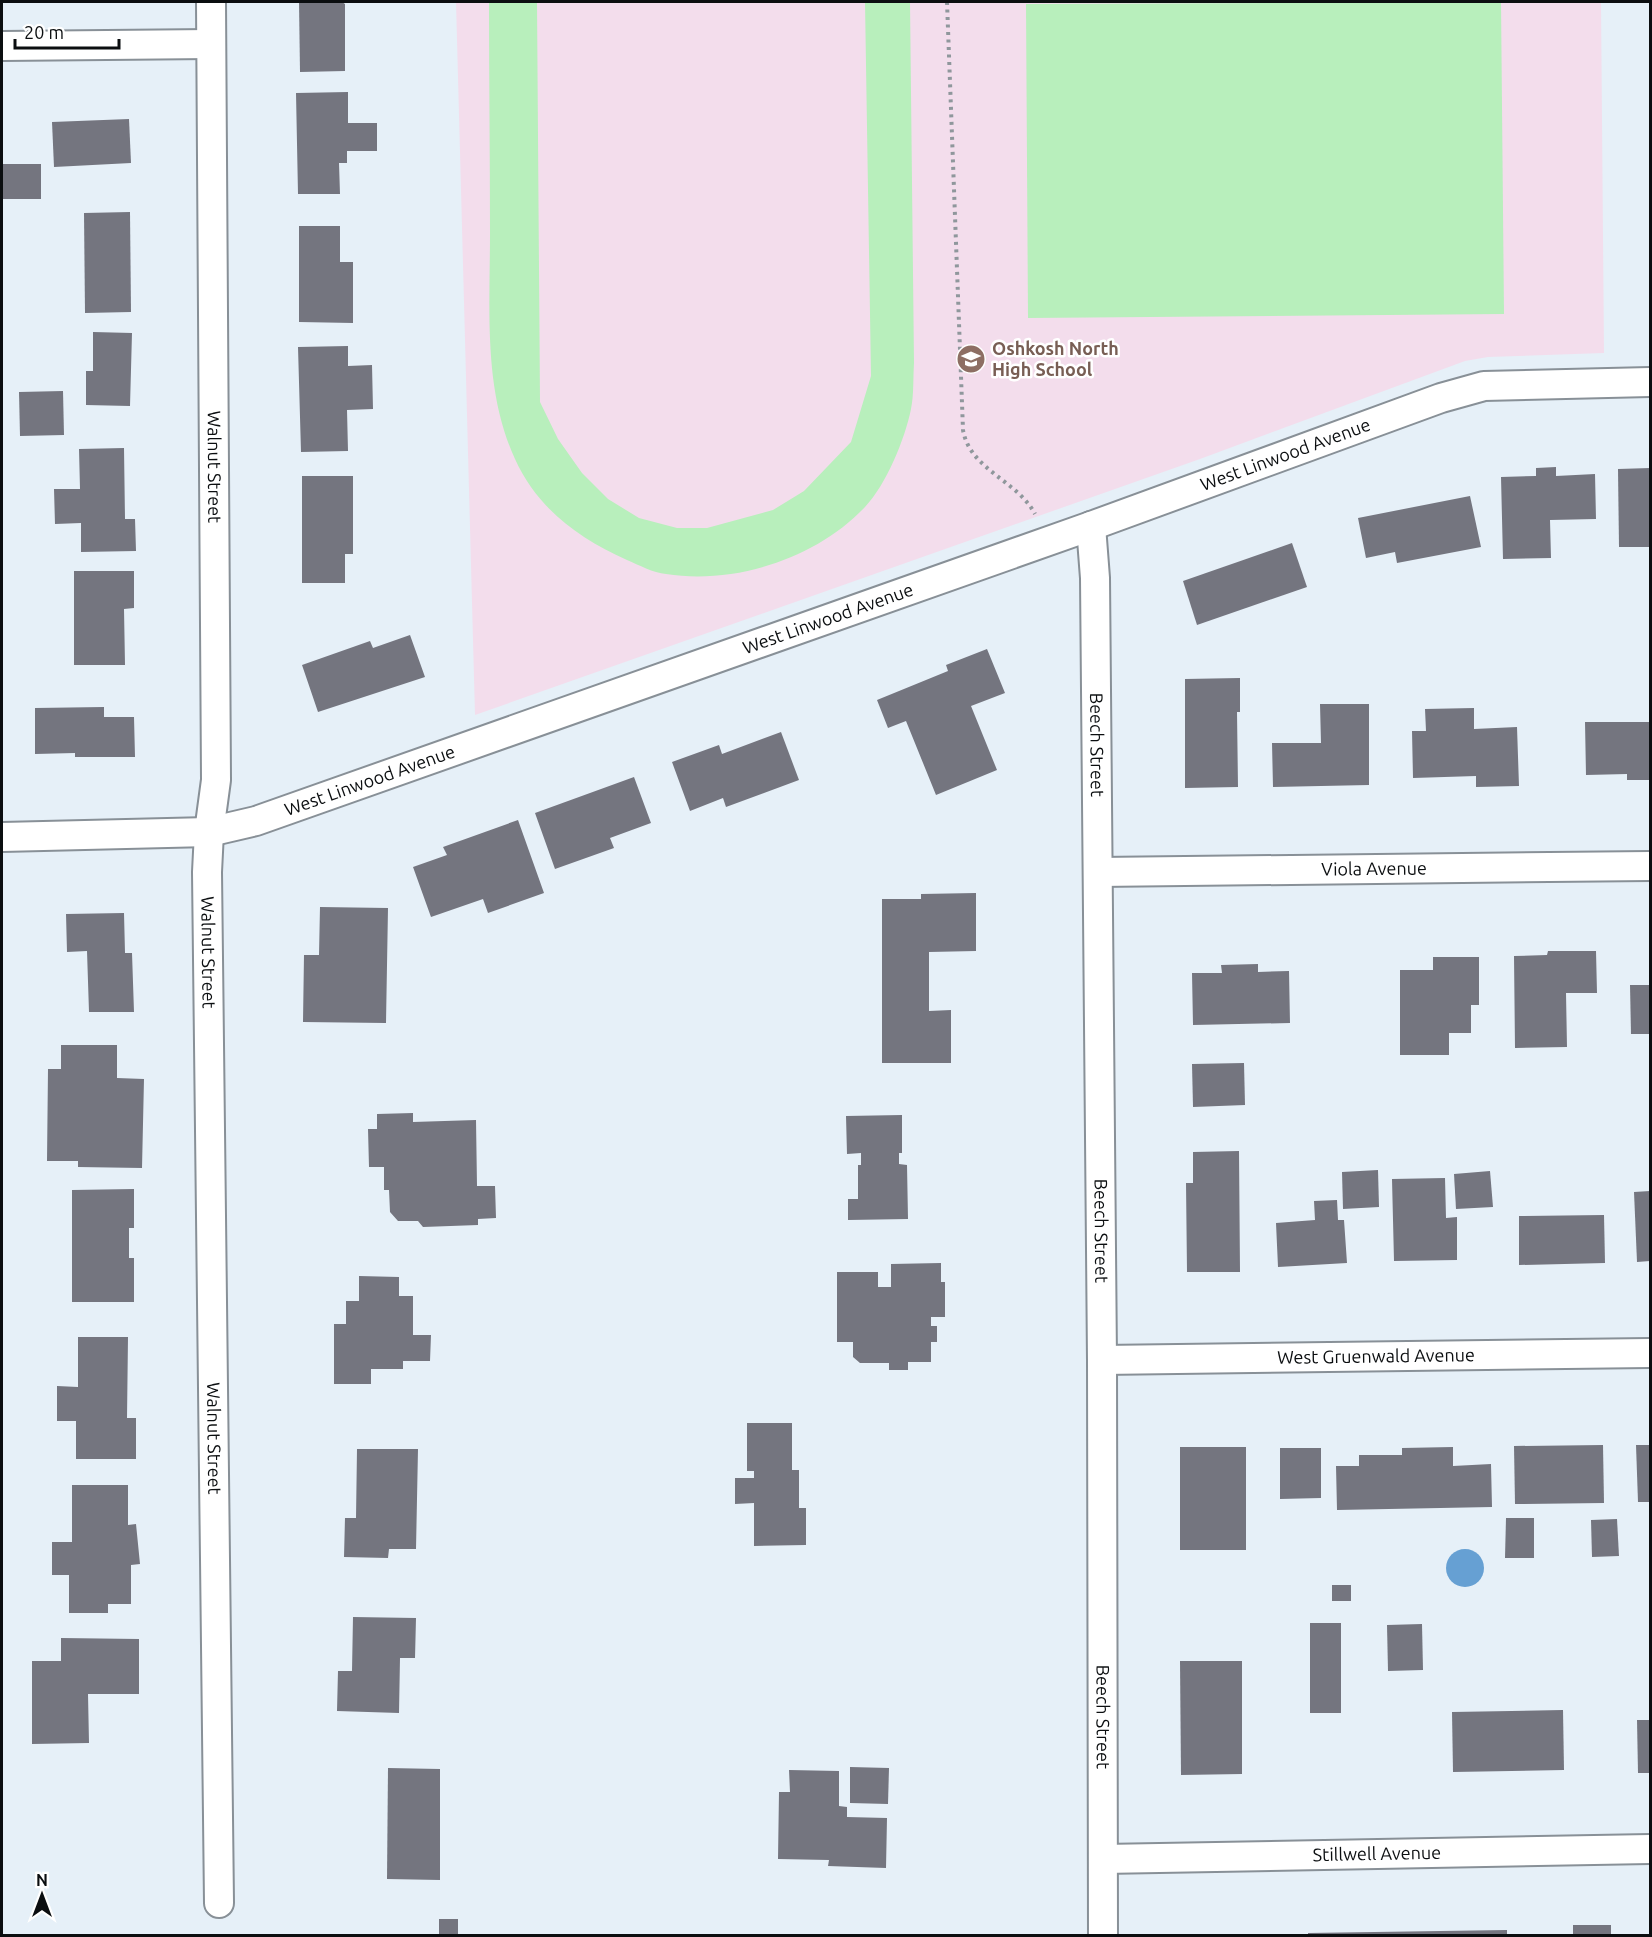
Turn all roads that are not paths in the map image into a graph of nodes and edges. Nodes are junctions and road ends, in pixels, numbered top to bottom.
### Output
1 (211, 2) edge
2 (211, 44) junction
3 (2, 46) edge
4 (1650, 382) edge
5 (1091, 526) junction
6 (208, 832) junction
7 (2, 837) edge
8 (1650, 866) edge
9 (1098, 872) junction
10 (1650, 1353) edge
11 (1102, 1360) junction
12 (1650, 1849) edge
13 (1103, 1859) junction
14 (219, 1903) dead end
15 (1103, 1935) edge

1 - 2 street, Walnut Street
2 - 3 street
2 - 6 street, Walnut Street
4 - 5 street, West Linwood Avenue
5 - 6 street, West Linwood Avenue
5 - 9 street, Beech Street
6 - 7 street, West Linwood Avenue
6 - 14 street, Walnut Street
8 - 9 street, Viola Avenue
9 - 11 street, Beech Street
10 - 11 street, West Gruenwald Avenue
11 - 13 street, Beech Street
12 - 13 street, Stillwell Avenue
13 - 15 street, Beech Street

